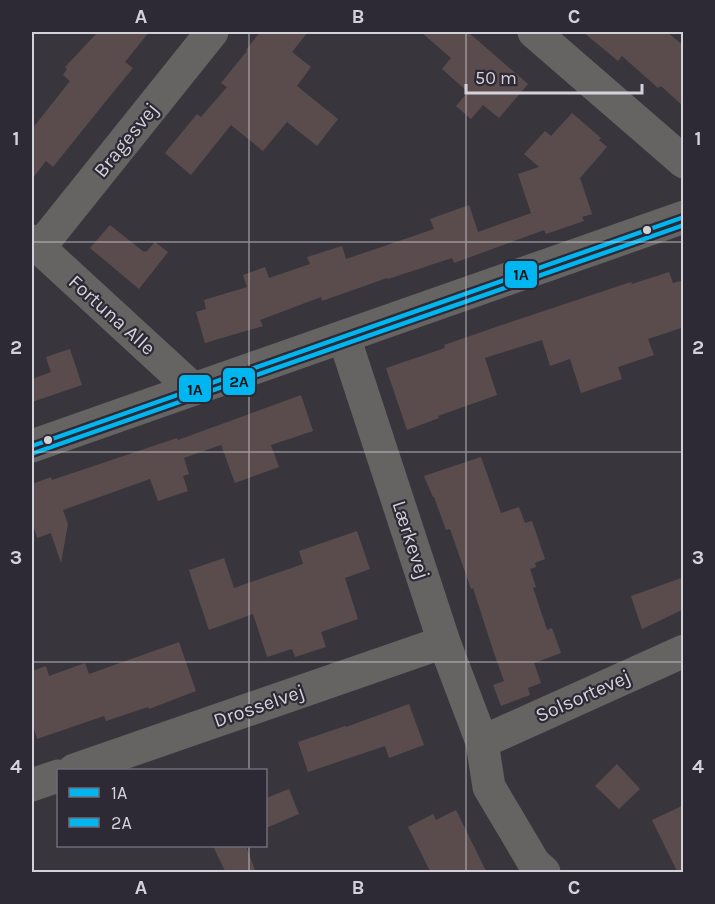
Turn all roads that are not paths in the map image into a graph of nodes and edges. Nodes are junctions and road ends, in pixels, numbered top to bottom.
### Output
1 (212, 32) edge
2 (534, 32) edge
3 (684, 162) edge
4 (684, 217) edge
5 (35, 245) edge
6 (344, 337) junction
7 (193, 389) junction
8 (32, 446) edge
9 (444, 642) junction
10 (684, 651) edge
11 (483, 742) junction
12 (80, 769) edge
13 (57, 776) edge
14 (32, 785) edge
15 (544, 873) edge

1 - 5 street, Bragesvej
2 - 3 street
4 - 6 street
5 - 7 street, Fortuna Alle
6 - 7 street
6 - 9 street, Lærkevej
7 - 8 street
9 - 11 street, Lærkevej
9 - 12 street, Drosselvej
10 - 11 street, Solsortevej
11 - 15 street, Lærkevej
13 - 14 street

